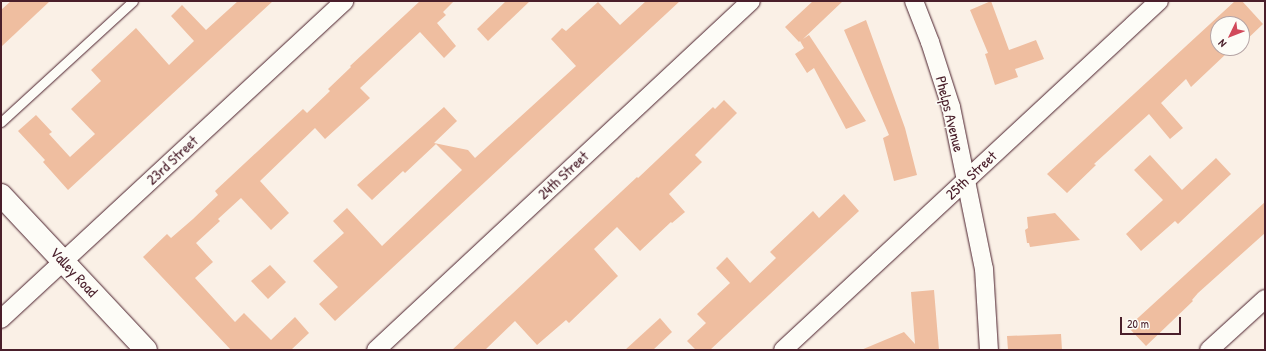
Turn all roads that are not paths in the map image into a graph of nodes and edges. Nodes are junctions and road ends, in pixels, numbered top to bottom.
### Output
1 (133, 1) edge
2 (344, 1) edge
3 (750, 1) edge
4 (914, 1) edge
5 (1158, 1) edge
6 (1, 122) edge
7 (966, 180) junction
8 (1, 195) edge
9 (63, 261) junction
10 (1265, 299) edge
11 (1, 319) edge
12 (146, 350) edge
13 (376, 350) edge
14 (783, 350) edge
15 (989, 350) edge
16 (1209, 350) edge

1 - 6 lane
2 - 9 street, 23rd Street
3 - 13 street, 24th Street
4 - 7 street, Phelps Avenue
5 - 7 street, 25th Street
7 - 14 street, 25th Street
7 - 15 street, Phelps Avenue
8 - 9 street, Valley Road
9 - 11 street, 23rd Street
9 - 12 street, Valley Road
10 - 16 street

